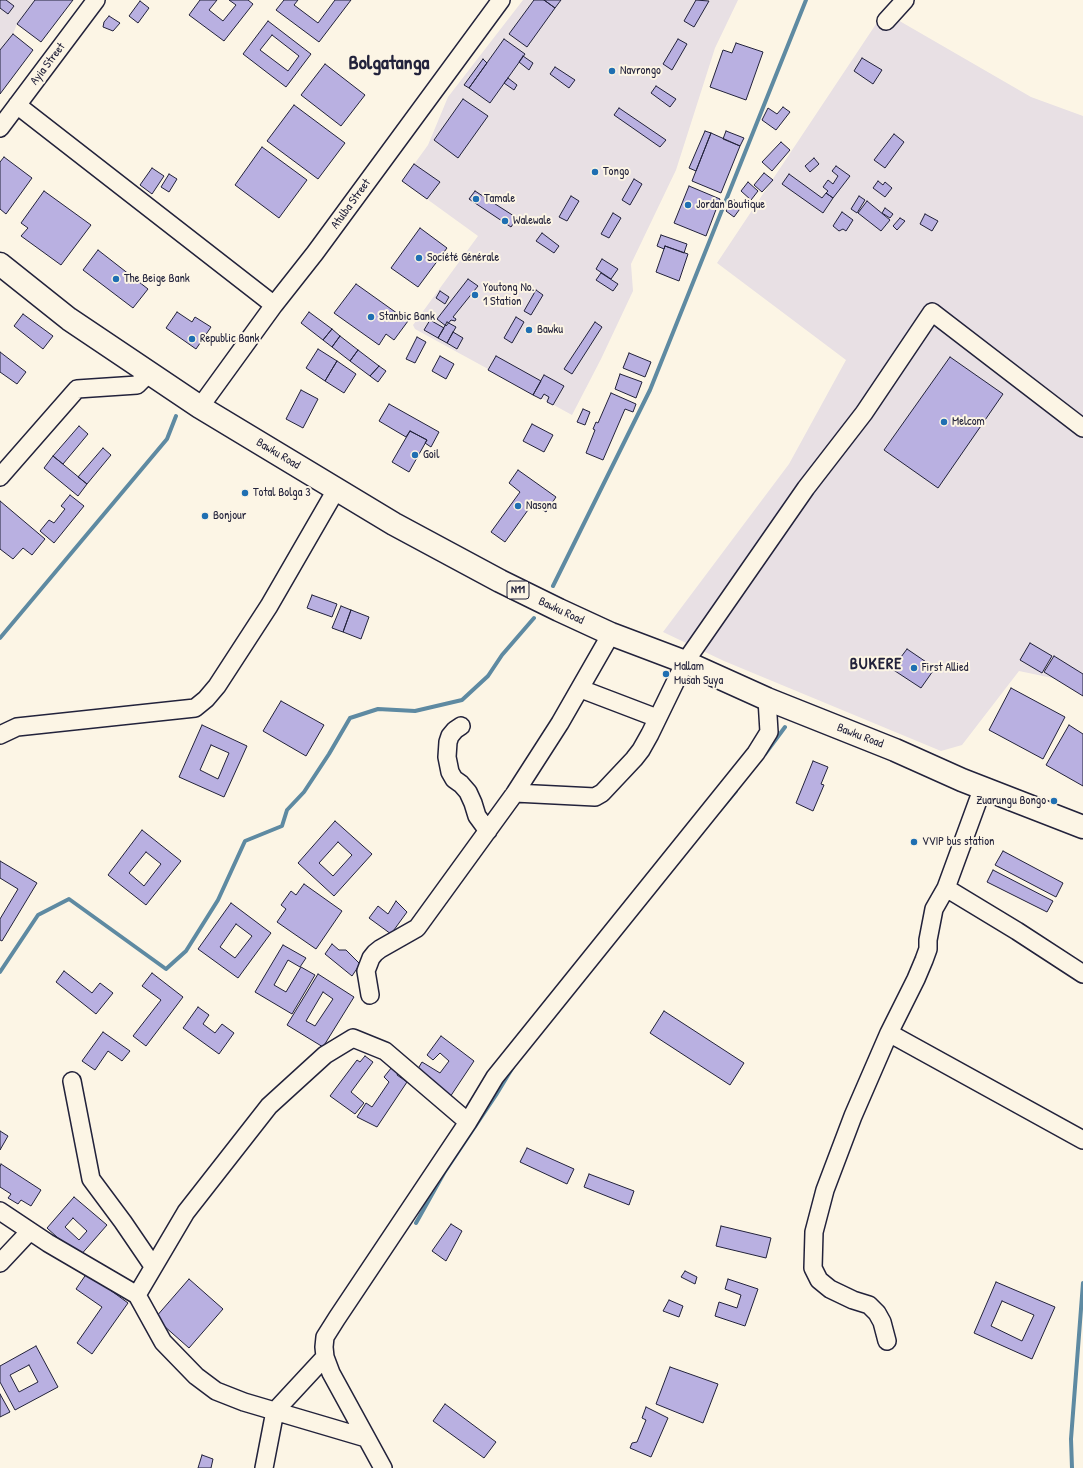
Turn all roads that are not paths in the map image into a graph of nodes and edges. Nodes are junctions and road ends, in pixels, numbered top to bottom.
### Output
1 (96, 0) edge
2 (501, 0) edge
3 (905, 0) edge
4 (886, 21) dead end
5 (17, 105) junction
6 (0, 128) edge
7 (0, 264) edge
8 (274, 305) junction
9 (148, 373) junction
10 (200, 407) junction
11 (1083, 428) edge
12 (0, 477) edge
13 (336, 490) junction
14 (611, 634) junction
15 (685, 662) junction
16 (581, 689) junction
17 (767, 699) junction
18 (657, 718) junction
19 (461, 726) dead end
20 (0, 735) edge
21 (983, 787) junction
22 (515, 793) junction
23 (1083, 828) edge
24 (488, 831) junction
25 (946, 888) junction
26 (1083, 974) edge
27 (370, 995) dead end
28 (889, 1033) junction
29 (72, 1081) dead end
30 (468, 1122) junction
31 (1083, 1140) edge
32 (0, 1212) edge
33 (30, 1231) junction
34 (0, 1263) edge
35 (153, 1266) junction
36 (137, 1295) junction
37 (888, 1340) dead end
38 (325, 1357) junction
39 (275, 1411) junction
40 (366, 1438) junction
41 (264, 1468) edge
42 (383, 1468) edge

1 - 5 street, Ayia Street
2 - 8 street, Atulba Street
3 - 4 street
5 - 6 street, Ayia Street
5 - 8 street
7 - 9 highway, Bawku Road / N11
8 - 10 street, Atulba Street
9 - 10 highway, Bawku Road / N11
9 - 12 street
10 - 13 highway, Bawku Road / N11
11 - 15 street
13 - 14 highway, Bawku Road / N11
13 - 20 street
14 - 15 highway, Bawku Road / N11
14 - 16 street
15 - 17 highway, Bawku Road / N11
15 - 18 street
16 - 18 street
16 - 22 street
17 - 21 highway, Bawku Road / N11
17 - 30 street
18 - 22 street
19 - 24 street
21 - 23 highway, Bawku Road / N11
21 - 25 street
22 - 24 street
24 - 27 street
25 - 26 street
25 - 28 street
28 - 31 street
28 - 37 street
29 - 35 street
30 - 35 street
30 - 38 street
32 - 33 street
33 - 34 street
33 - 36 street
35 - 36 street
36 - 39 street
38 - 39 street
38 - 40 street
39 - 40 street
39 - 41 street
40 - 42 street

